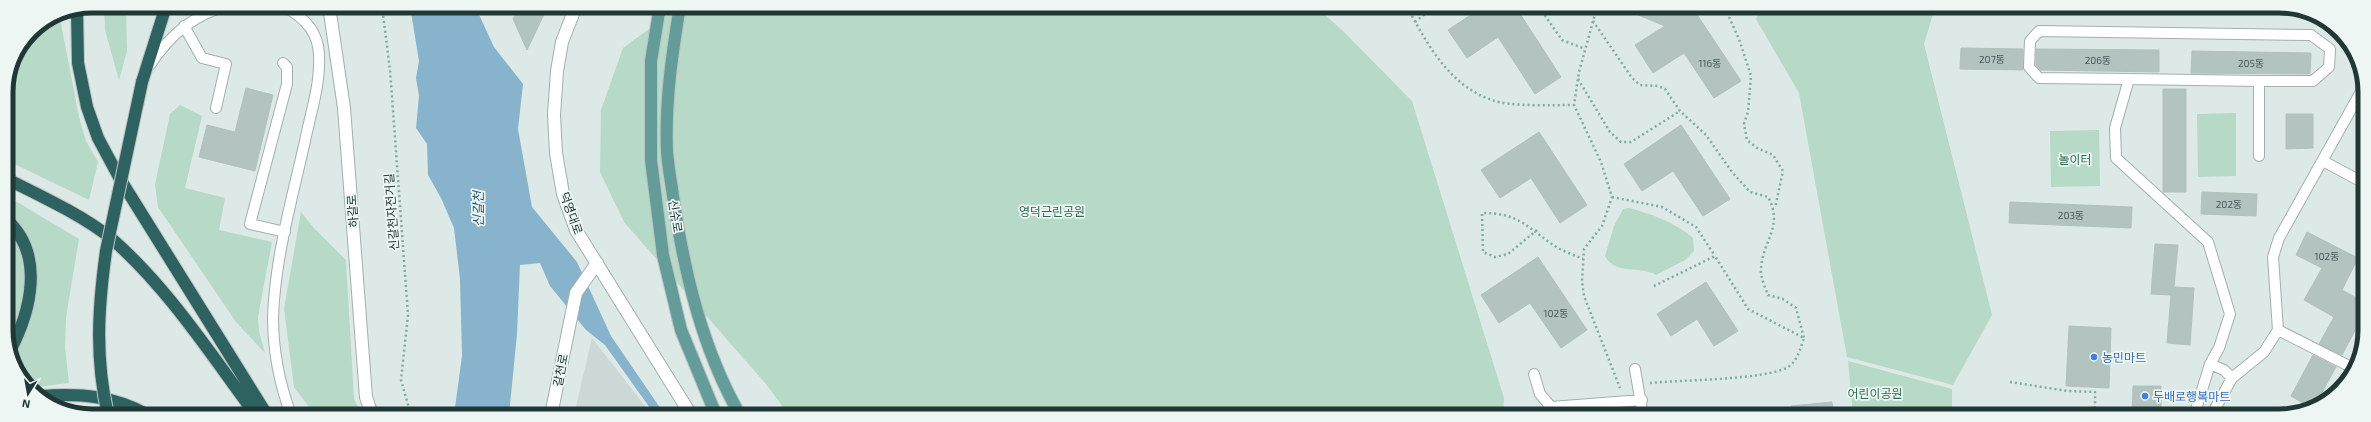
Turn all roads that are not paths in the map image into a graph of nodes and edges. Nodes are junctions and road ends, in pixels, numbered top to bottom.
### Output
1 (164, 13) edge
2 (209, 13) edge
3 (296, 13) edge
4 (330, 13) edge
5 (573, 13) edge
6 (659, 13) edge
7 (679, 13) edge
8 (78, 15) edge
9 (184, 26) junction
10 (283, 63) dead end
11 (144, 77) junction
12 (2128, 79) junction
13 (2259, 82) junction
14 (2358, 97) edge
15 (216, 108) dead end
16 (2259, 156) dead end
17 (2323, 161) junction
18 (2358, 180) edge
19 (13, 182) edge
20 (13, 226) edge
21 (285, 232) junction
22 (597, 263) junction
23 (2278, 330) junction
24 (14, 341) edge
25 (2210, 364) junction
26 (2349, 366) edge
27 (1635, 369) dead end
28 (1534, 374) dead end
29 (2232, 378) junction
30 (49, 396) edge
31 (1642, 400) junction
32 (107, 409) edge
33 (136, 409) edge
34 (252, 409) edge
35 (263, 409) edge
36 (289, 409) edge
37 (370, 409) edge
38 (552, 409) edge
39 (687, 409) edge
40 (713, 409) edge
41 (736, 409) edge
42 (1643, 409) edge
43 (2196, 409) edge
44 (2215, 409) edge

1 - 11 highway
2 - 9 lane
3 - 21 lane
4 - 37 street, 하갈로
5 - 22 street, 덕영대로
6 - 40 main road, 신수로
7 - 41 main road, 신수로
8 - 35 highway
9 - 11 lane
9 - 15 lane
10 - 21 lane
11 - 32 highway, bridge
12 - 13 lane
12 - 13 lane
12 - 25 lane
13 - 16 lane
14 - 17 lane
17 - 18 lane
17 - 23 lane
19 - 34 highway
20 - 24 highway
21 - 36 lane
22 - 38 street, 갈천로
22 - 39 street, 덕영대로
23 - 26 lane
23 - 29 lane
25 - 29 lane
25 - 43 lane
27 - 31 lane
28 - 31 lane
29 - 44 lane
30 - 33 highway
31 - 42 lane

